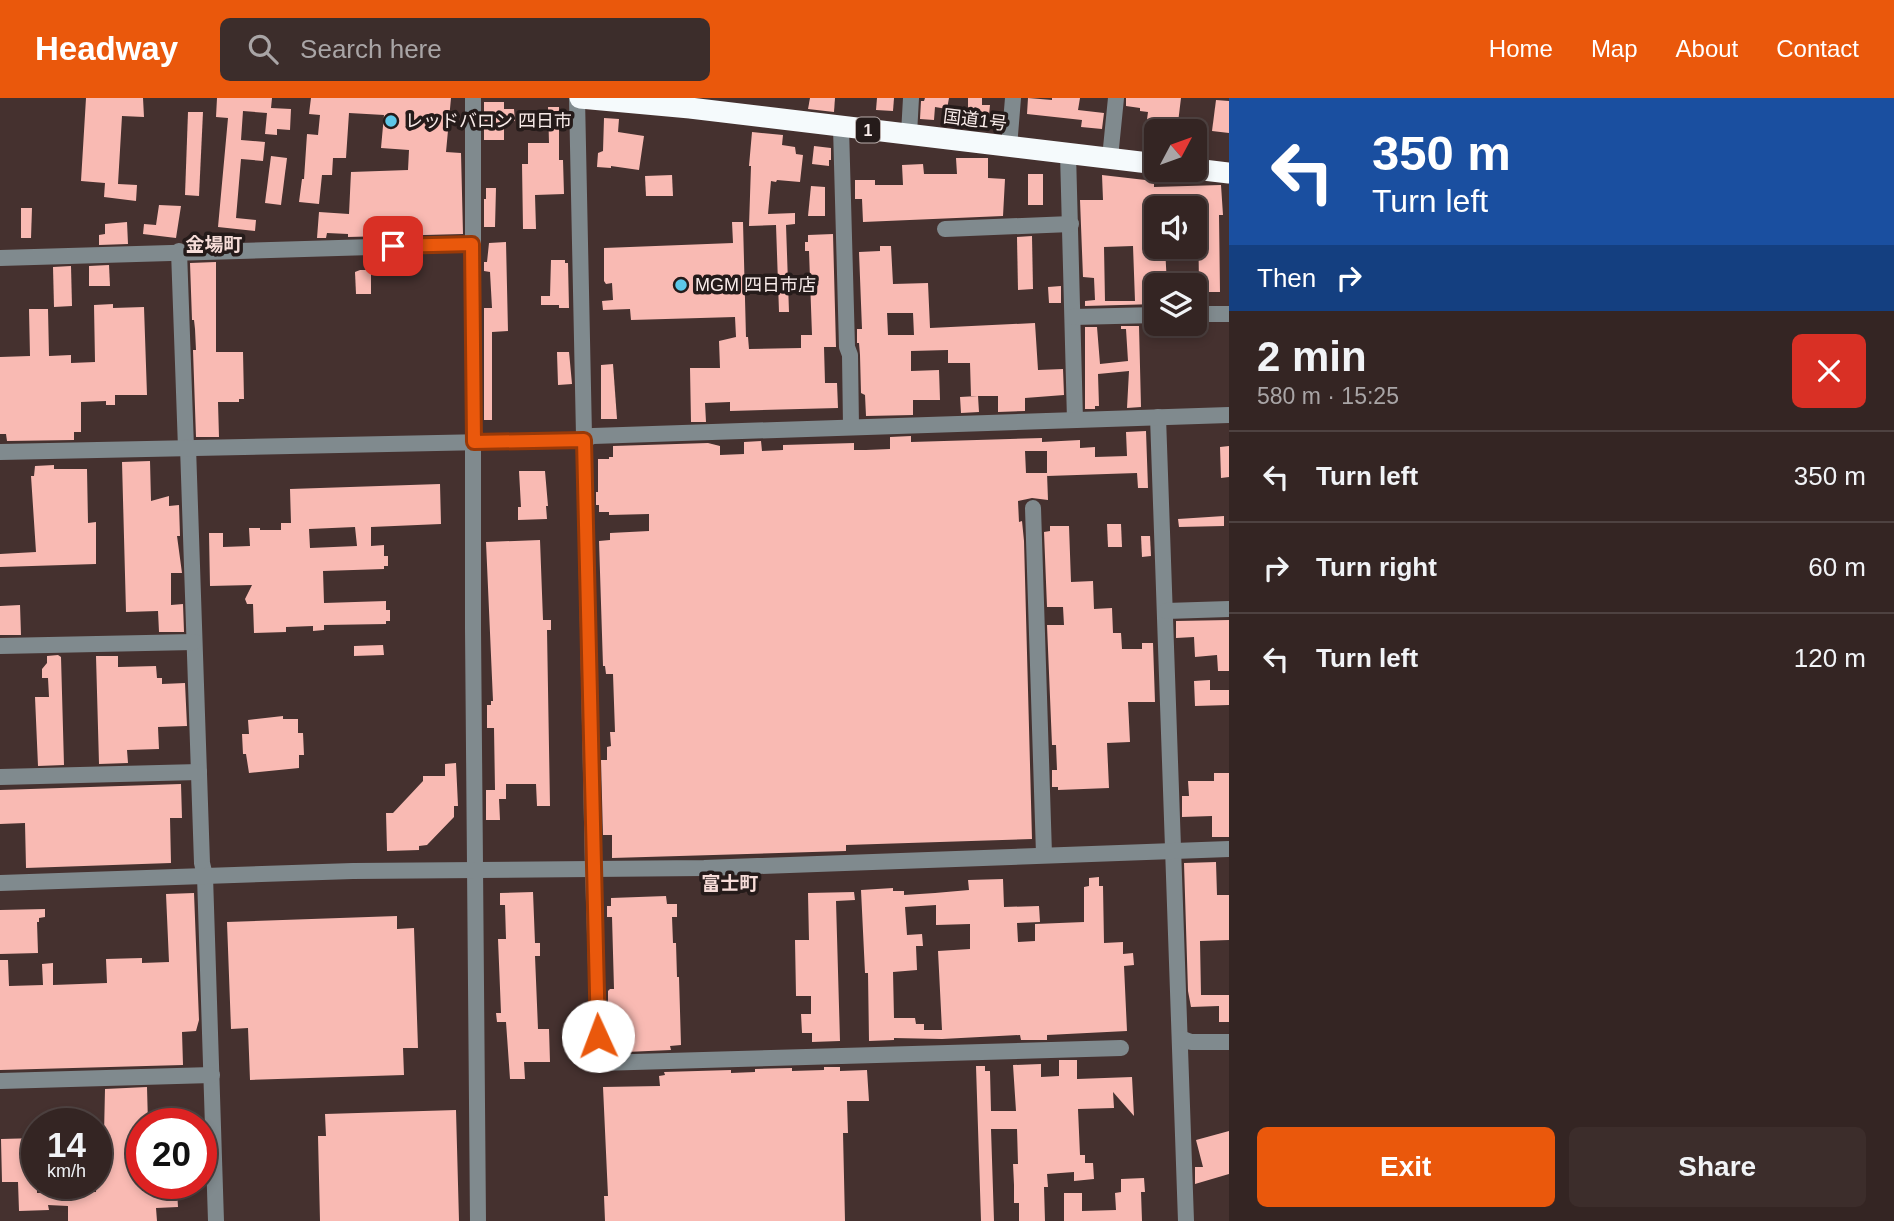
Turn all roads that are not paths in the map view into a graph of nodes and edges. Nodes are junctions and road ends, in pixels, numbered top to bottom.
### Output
1 (473, 98) edge
2 (578, 98) edge
3 (911, 98) edge
4 (1013, 98) edge
5 (1116, 98) edge
6 (690, 103) edge
7 (841, 127) junction
8 (909, 134) junction
9 (1009, 148) junction
10 (1068, 153) junction
11 (1110, 158) junction
12 (1144, 162) edge
13 (1208, 171) edge
14 (1229, 173) edge
15 (1071, 224) junction
16 (944, 229) dead end
17 (472, 244) junction
18 (180, 251) junction
19 (0, 258) edge
20 (1207, 314) edge
21 (1229, 314) edge
22 (1144, 315) edge
23 (1073, 317) junction
24 (1229, 415) edge
25 (1158, 417) junction
26 (1075, 420) junction
27 (851, 427) junction
28 (584, 440) junction
29 (474, 442) junction
30 (187, 447) junction
31 (0, 452) edge
32 (1033, 508) dead end
33 (1229, 609) edge
34 (1166, 611) junction
35 (194, 642) junction
36 (0, 646) edge
37 (199, 772) junction
38 (0, 777) edge
39 (1229, 849) edge
40 (1173, 851) junction
41 (1044, 854) junction
42 (477, 870) junction
43 (593, 870) junction
44 (205, 876) junction
45 (0, 883) edge
46 (1180, 1038) junction
47 (1229, 1042) edge
48 (1121, 1048) dead end
49 (212, 1075) junction
50 (0, 1081) edge
51 (216, 1221) edge
52 (478, 1221) edge
53 (1186, 1221) edge

1 - 17 street
2 - 6 highway, 国道1号 / 1
2 - 28 street
3 - 8 street
4 - 9 street
5 - 11 street
6 - 7 highway, 国道1号 / 1
7 - 8 highway, 国道1号 / 1
7 - 27 street
8 - 9 highway, 国道1号 / 1
9 - 10 highway, 国道1号 / 1
10 - 11 highway, 国道1号 / 1
10 - 15 street
11 - 12 highway, 国道1号 / 1
13 - 14 highway
15 - 16 street
15 - 23 street
17 - 18 street
17 - 29 street
18 - 19 street
18 - 30 street
20 - 21 street
22 - 23 street
23 - 26 street
24 - 25 street
25 - 26 street
25 - 34 street
26 - 27 street
27 - 28 street
28 - 29 street
28 - 43 street
29 - 30 street
29 - 42 street
30 - 31 street
30 - 35 street
32 - 41 street
33 - 34 street
34 - 40 street
35 - 36 street
35 - 37 street
37 - 38 street
37 - 44 street
39 - 40 street
40 - 41 street
40 - 46 street
41 - 43 street
42 - 43 street
42 - 44 street
42 - 52 street
43 - 48 street
44 - 45 street
44 - 49 street
46 - 47 street
46 - 53 street
49 - 50 street
49 - 51 street

